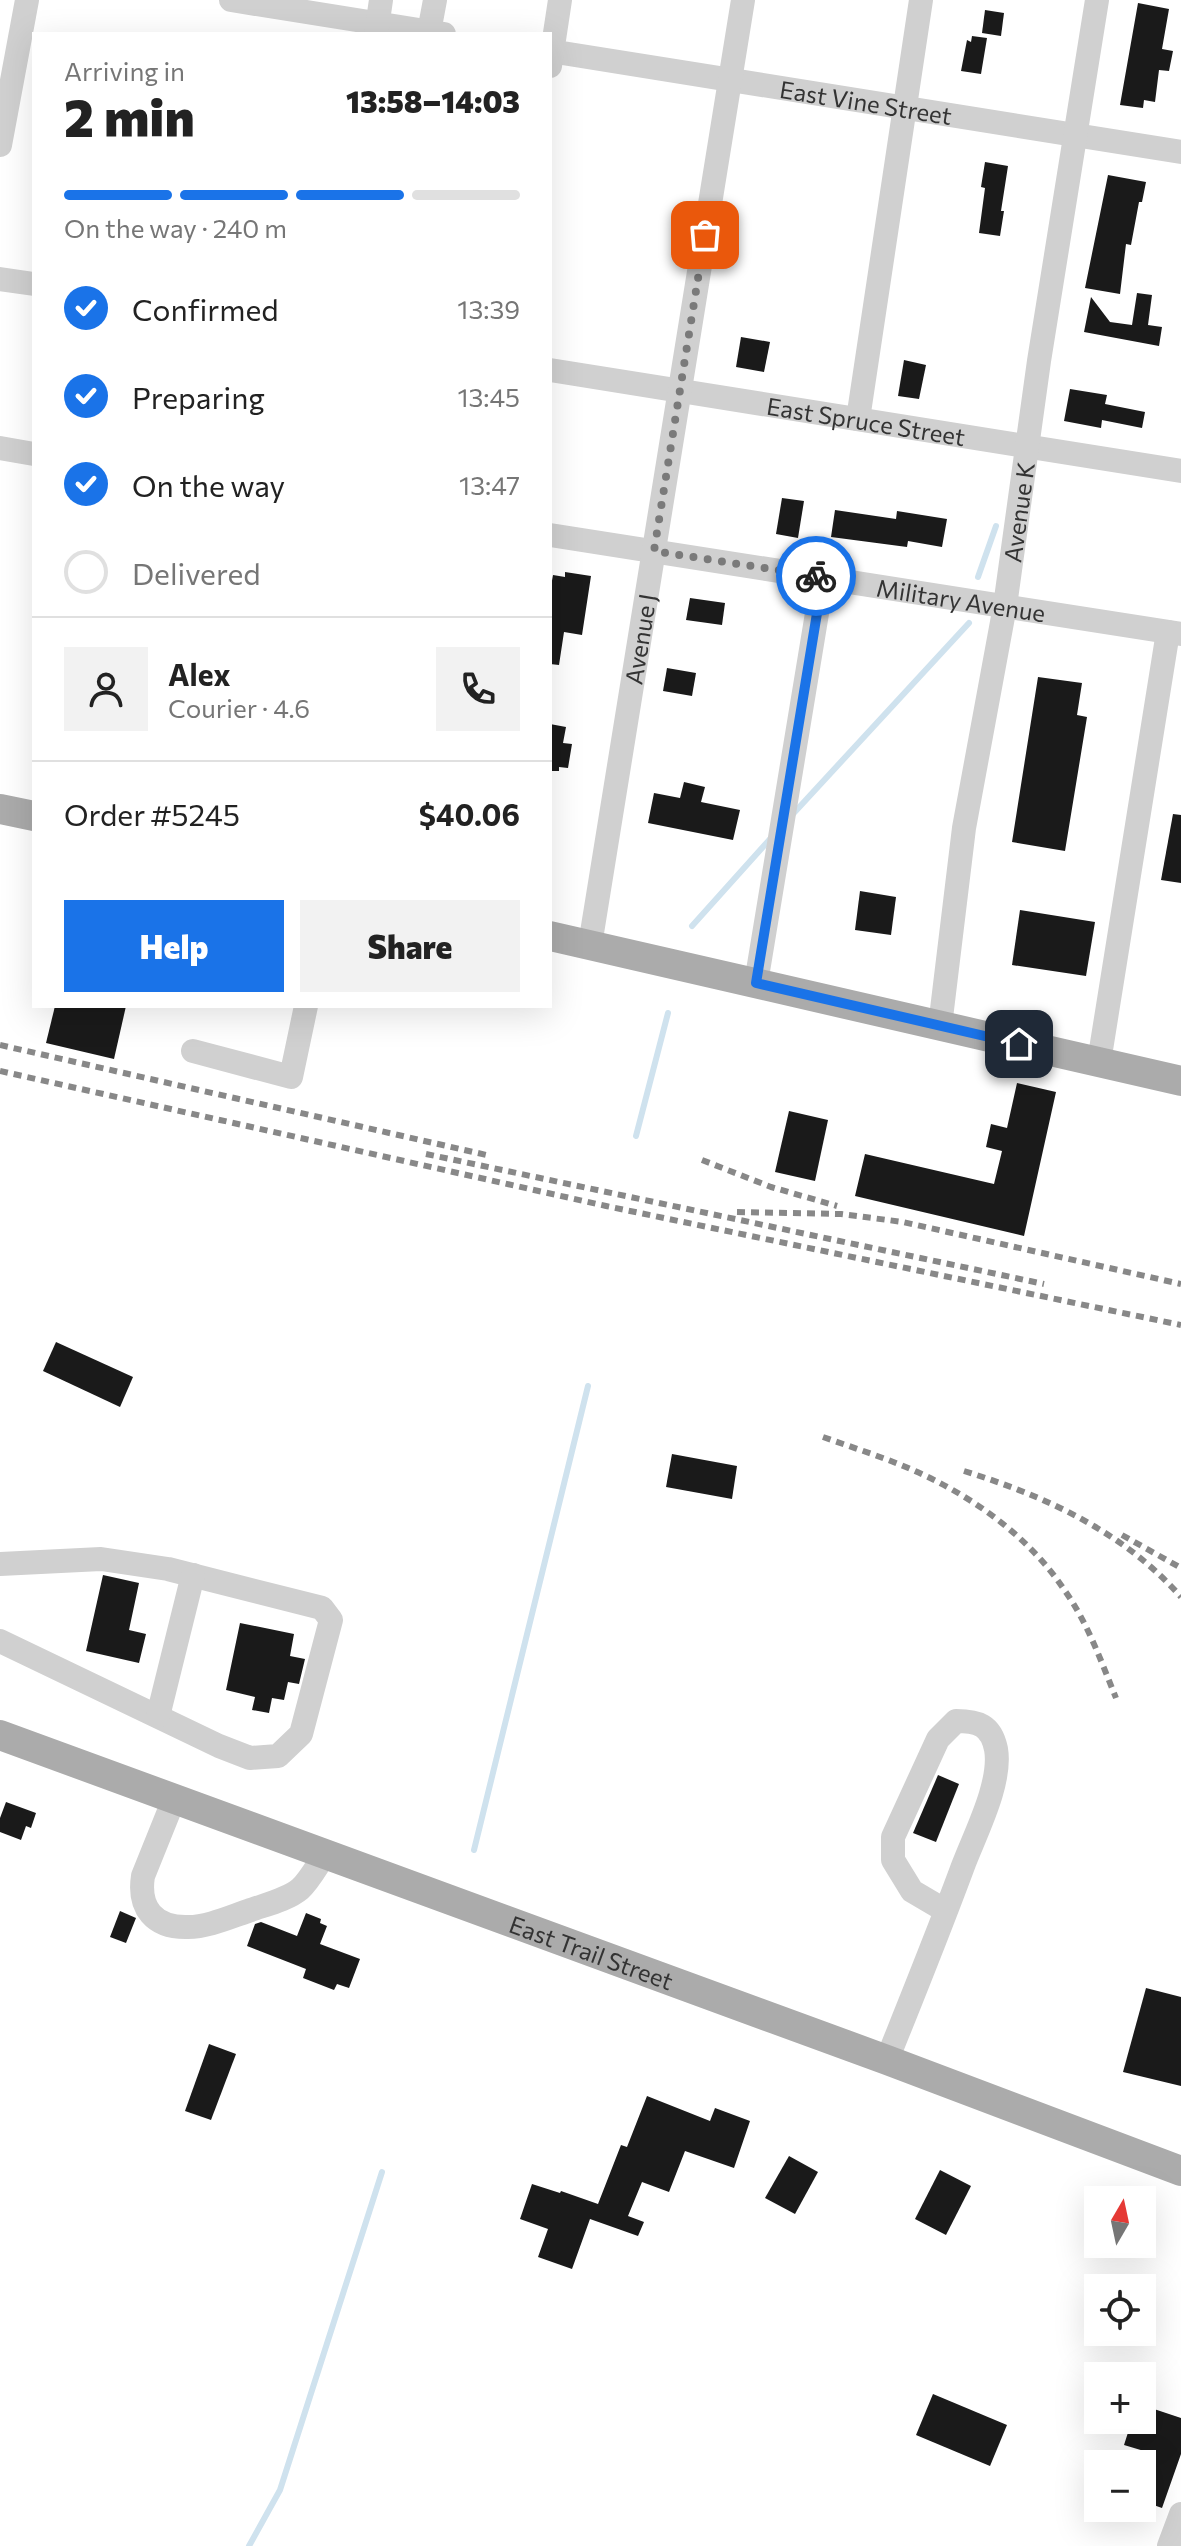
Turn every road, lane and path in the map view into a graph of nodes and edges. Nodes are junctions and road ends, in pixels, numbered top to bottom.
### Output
1 (27, 0) edge
2 (231, 0) edge
3 (435, 0) edge
4 (560, 0) edge
5 (743, 0) edge
6 (921, 0) edge
7 (1097, 0) edge
8 (378, 19) edge
9 (432, 32) edge
10 (436, 32) edge
11 (27, 43) edge
12 (552, 51) edge
13 (552, 57) edge
14 (730, 80) junction
15 (903, 107) junction
16 (1075, 135) junction
17 (0, 145) edge
18 (1181, 152) edge
19 (0, 279) edge
20 (32, 284) edge
21 (552, 370) edge
22 (680, 391) junction
23 (858, 419) junction
24 (1027, 446) junction
25 (0, 448) edge
26 (32, 454) edge
27 (1181, 471) edge
28 (552, 535) edge
29 (654, 551) junction
30 (823, 577) junction
31 (1005, 606) junction
32 (1174, 633) edge
33 (0, 809) edge
34 (32, 816) edge
35 (552, 936) edge
36 (590, 945) junction
37 (756, 983) junction
38 (306, 1008) edge
39 (940, 1026) junction
40 (193, 1051) dead end
41 (1099, 1062) junction
42 (1181, 1081) edge
43 (0, 1564) edge
44 (193, 1575) junction
45 (0, 1641) edge
46 (158, 1716) junction
47 (0, 1735) edge
48 (174, 1799) junction
49 (326, 1853) junction
50 (946, 1911) junction
51 (887, 2060) junction
52 (1181, 2171) edge
53 (1181, 2514) edge
54 (1169, 2546) edge

1 - 11 street
2 - 8 street
3 - 10 street
4 - 12 street
5 - 14 street, Avenue J
6 - 15 street
7 - 16 street, Avenue K
8 - 9 street
11 - 17 street
13 - 14 street, East Vine Street
14 - 15 street, East Vine Street
14 - 22 street, Avenue J
15 - 16 street, East Vine Street
15 - 23 street
16 - 18 street, East Vine Street
16 - 24 street, Avenue K
19 - 20 street
21 - 22 street, East Spruce Street
22 - 23 street, East Spruce Street
22 - 29 street, Avenue J
23 - 24 street, East Spruce Street
24 - 27 street, East Spruce Street
24 - 31 street, Avenue K
25 - 26 street
28 - 29 street, Military Avenue
29 - 30 street, Military Avenue
29 - 36 street, Avenue J
30 - 31 street, Military Avenue
30 - 37 street
31 - 32 street, Military Avenue
31 - 39 street, Avenue K
32 - 41 street
33 - 34 main road
35 - 36 main road
36 - 37 main road
37 - 39 main road
38 - 40 street
39 - 41 main road
41 - 42 main road
43 - 44 street
44 - 46 street
44 - 46 street
45 - 46 street
47 - 48 main road, East Trail Street
48 - 49 main road, East Trail Street
48 - 49 street
49 - 51 main road, East Trail Street
50 - 50 street
50 - 51 street
51 - 52 main road, East Trail Street
53 - 54 street

